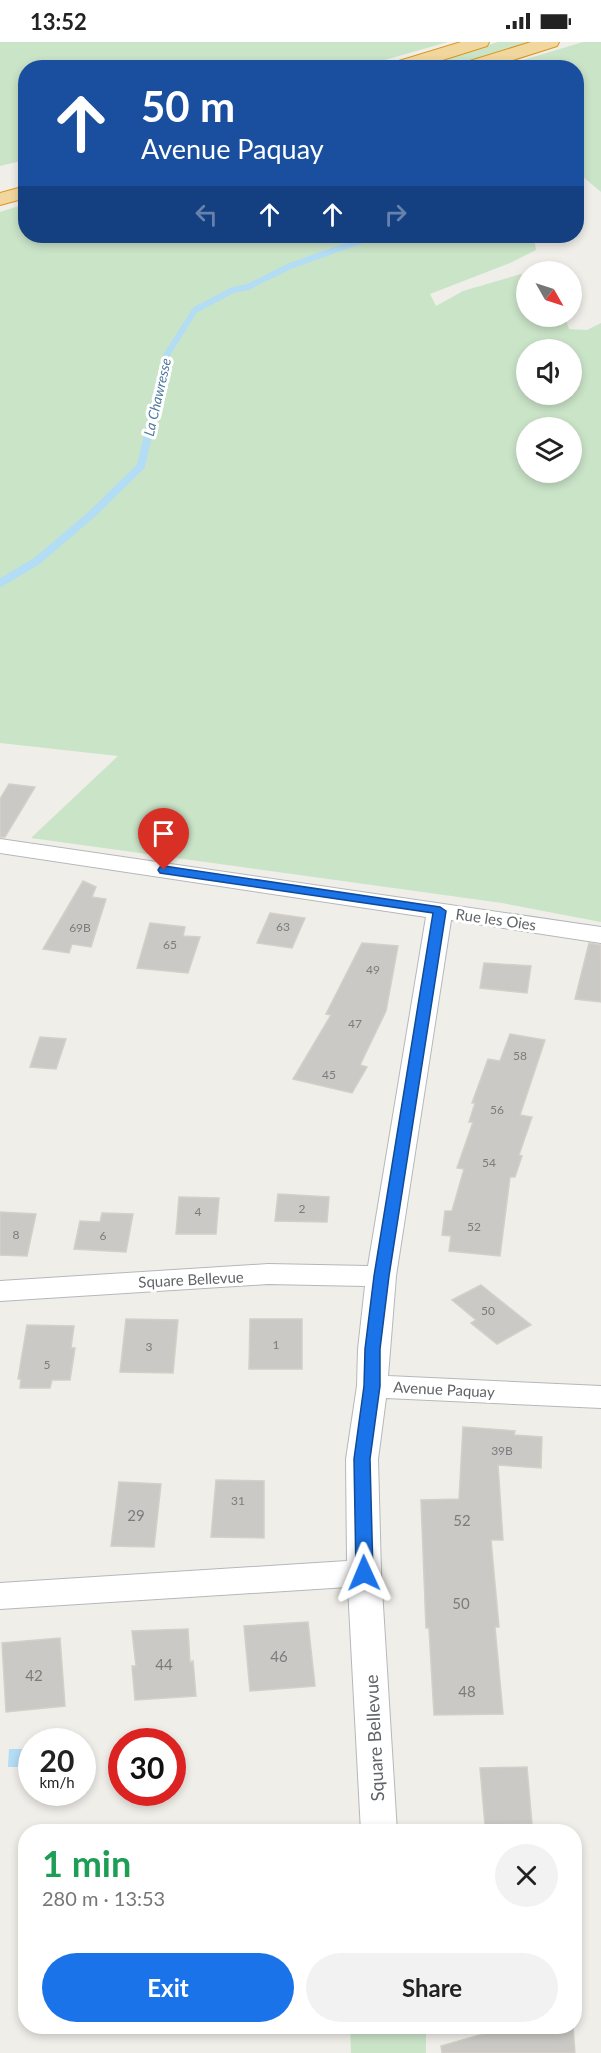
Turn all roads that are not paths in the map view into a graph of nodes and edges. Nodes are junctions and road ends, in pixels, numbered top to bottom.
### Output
1 (480, 42) edge
2 (550, 42) edge
3 (422, 60) edge
4 (493, 60) edge
5 (18, 194) edge
6 (0, 199) edge
7 (0, 846) edge
8 (440, 911) junction
9 (601, 935) edge
10 (381, 1276) junction
11 (0, 1291) edge
12 (372, 1386) junction
13 (601, 1397) edge
14 (364, 1573) junction
15 (0, 1596) edge
16 (379, 1824) edge

1 - 3 highway
2 - 4 highway
5 - 6 highway
7 - 8 street, Rue les Oies
8 - 9 street, Rue les Oies
8 - 10 street, Avenue Paquay
10 - 11 street, Square Bellevue
10 - 12 street, Avenue Paquay
12 - 13 street, Avenue Paquay
12 - 14 street, Square Bellevue
14 - 15 street
14 - 16 street, Square Bellevue

